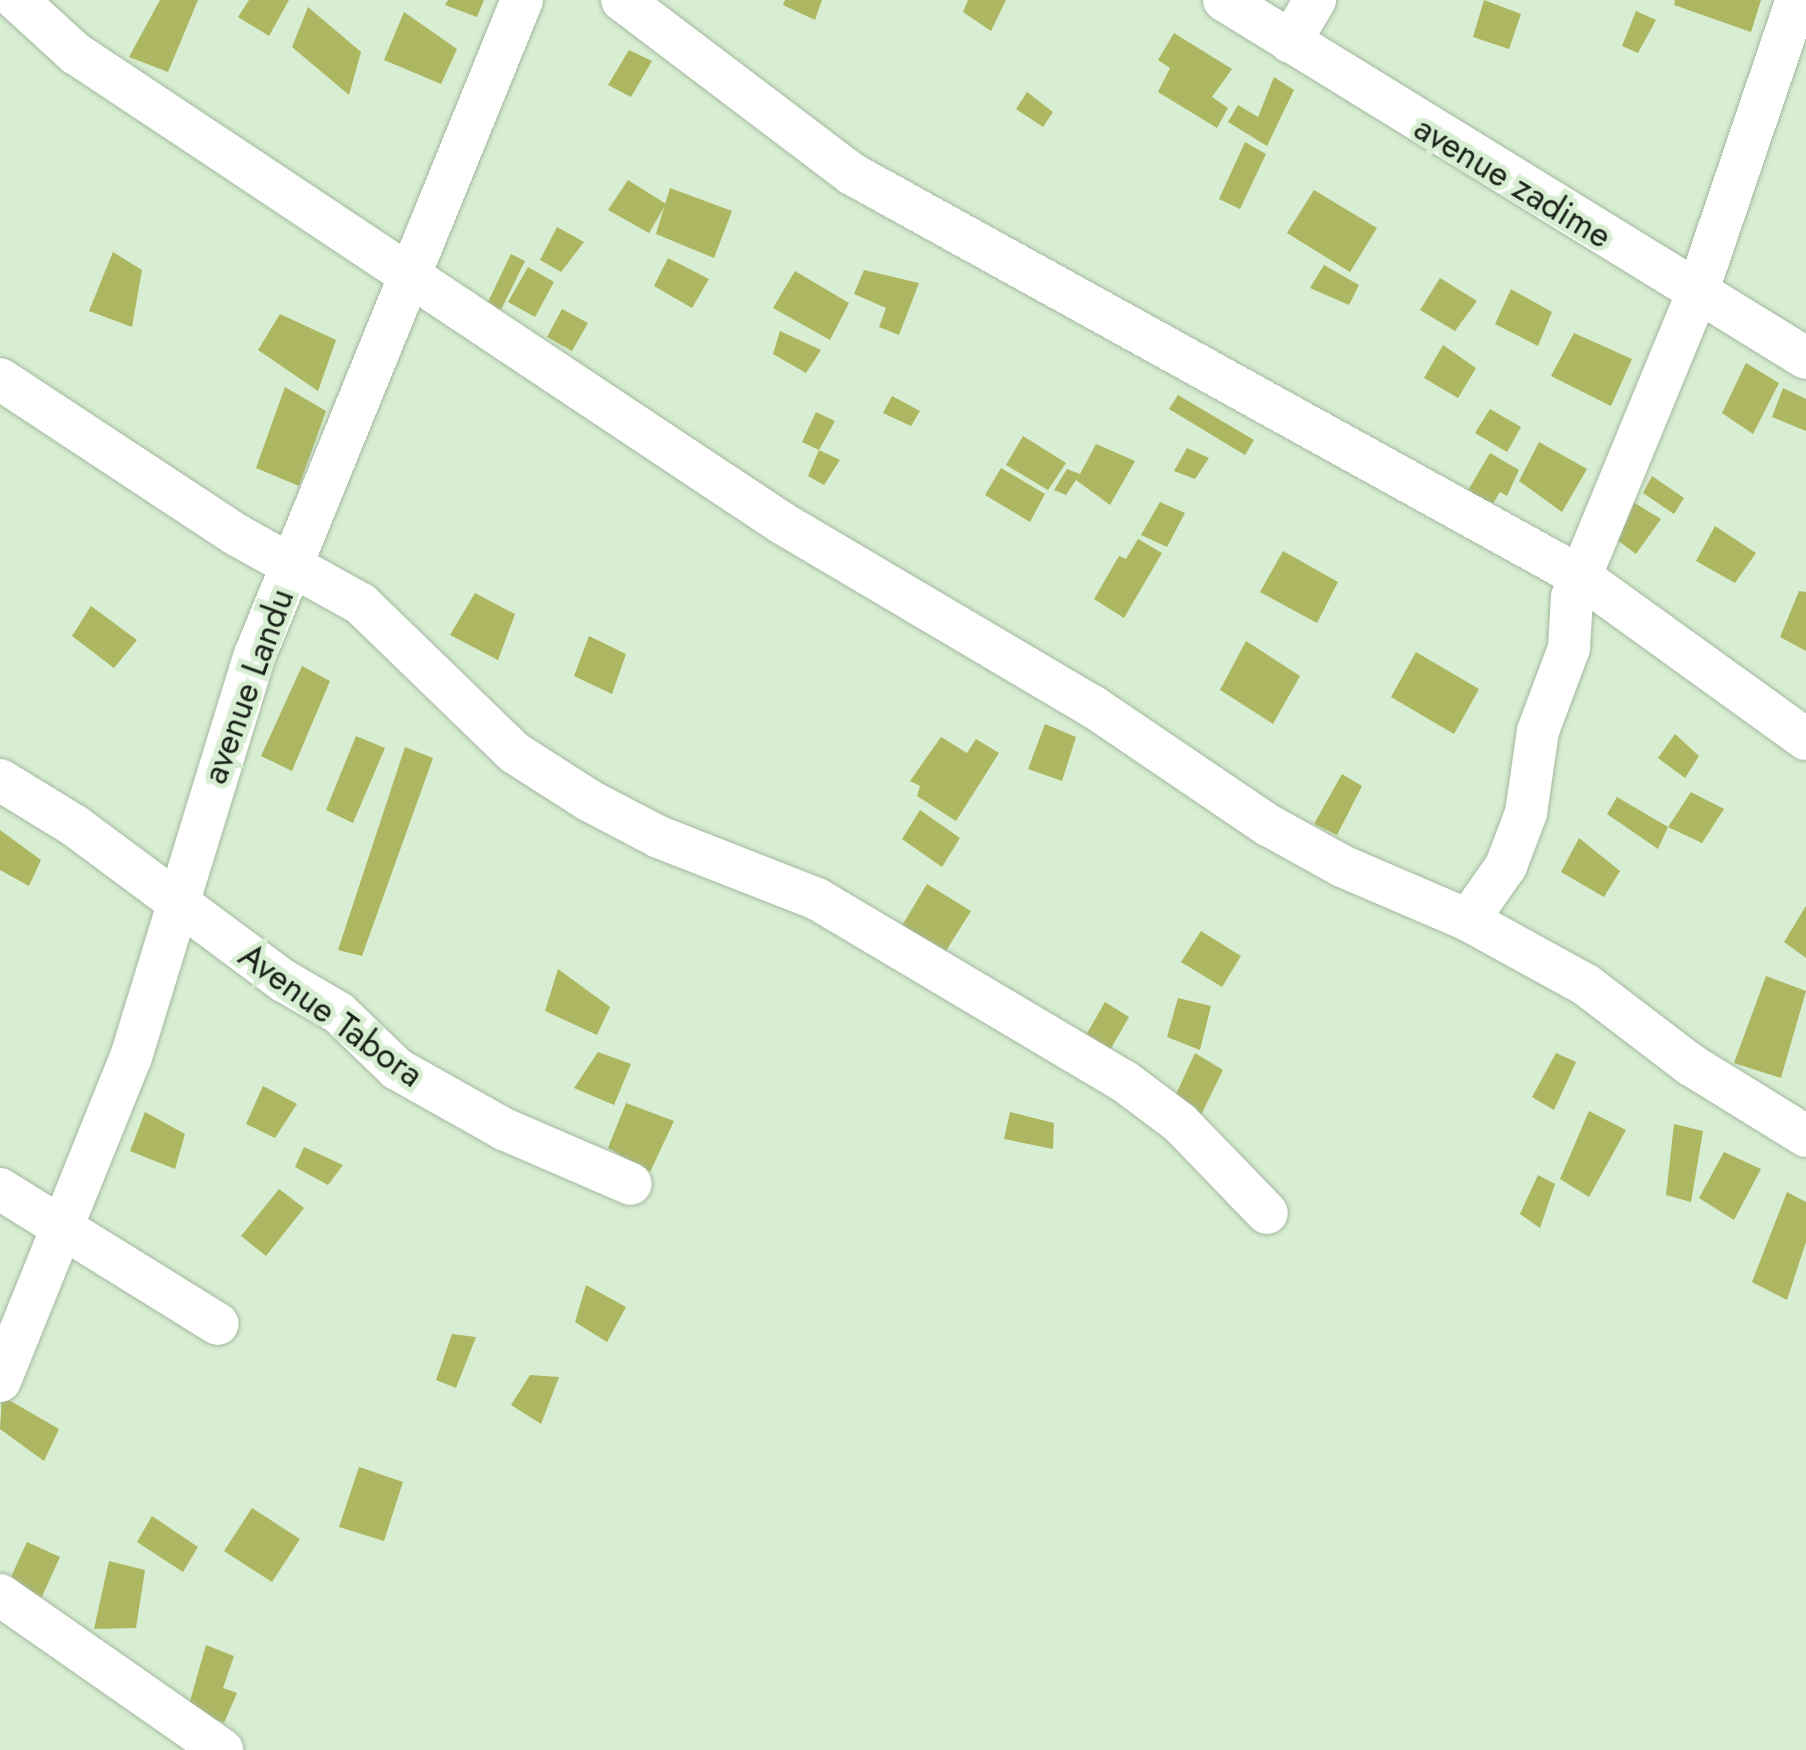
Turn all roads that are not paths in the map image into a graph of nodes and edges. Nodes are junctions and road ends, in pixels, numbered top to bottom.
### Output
1 (17, 0) edge
2 (522, 0) edge
3 (622, 0) edge
4 (1224, 0) edge
5 (1315, 0) edge
6 (1797, 0) edge
7 (1290, 42) junction
8 (412, 277) junction
9 (1698, 293) junction
10 (1806, 358) edge
11 (0, 379) edge
12 (293, 565) junction
13 (1581, 577) junction
14 (1806, 739) edge
15 (0, 780) edge
16 (176, 902) junction
17 (1468, 920) junction
18 (1806, 1136) edge
19 (631, 1184) dead end
20 (0, 1189) edge
21 (1267, 1214) dead end
22 (61, 1231) junction
23 (218, 1324) dead end
24 (0, 1381) edge
25 (0, 1596) edge
26 (222, 1750) edge

1 - 8 street
2 - 8 street, avenue Landu
3 - 13 street
4 - 7 street, avenue zadime
5 - 7 street
6 - 9 street
7 - 9 street, avenue zadime
8 - 12 street, avenue Landu
8 - 17 street
9 - 10 street, avenue zadime
9 - 13 street
11 - 12 street
12 - 16 street, avenue Landu
12 - 21 street
13 - 14 street
13 - 17 street
15 - 16 street, Avenue Tabora
16 - 19 street, Avenue Tabora
16 - 22 street, avenue Landu
17 - 18 street
20 - 22 street
22 - 23 street
22 - 24 street, avenue Landu
25 - 26 street

